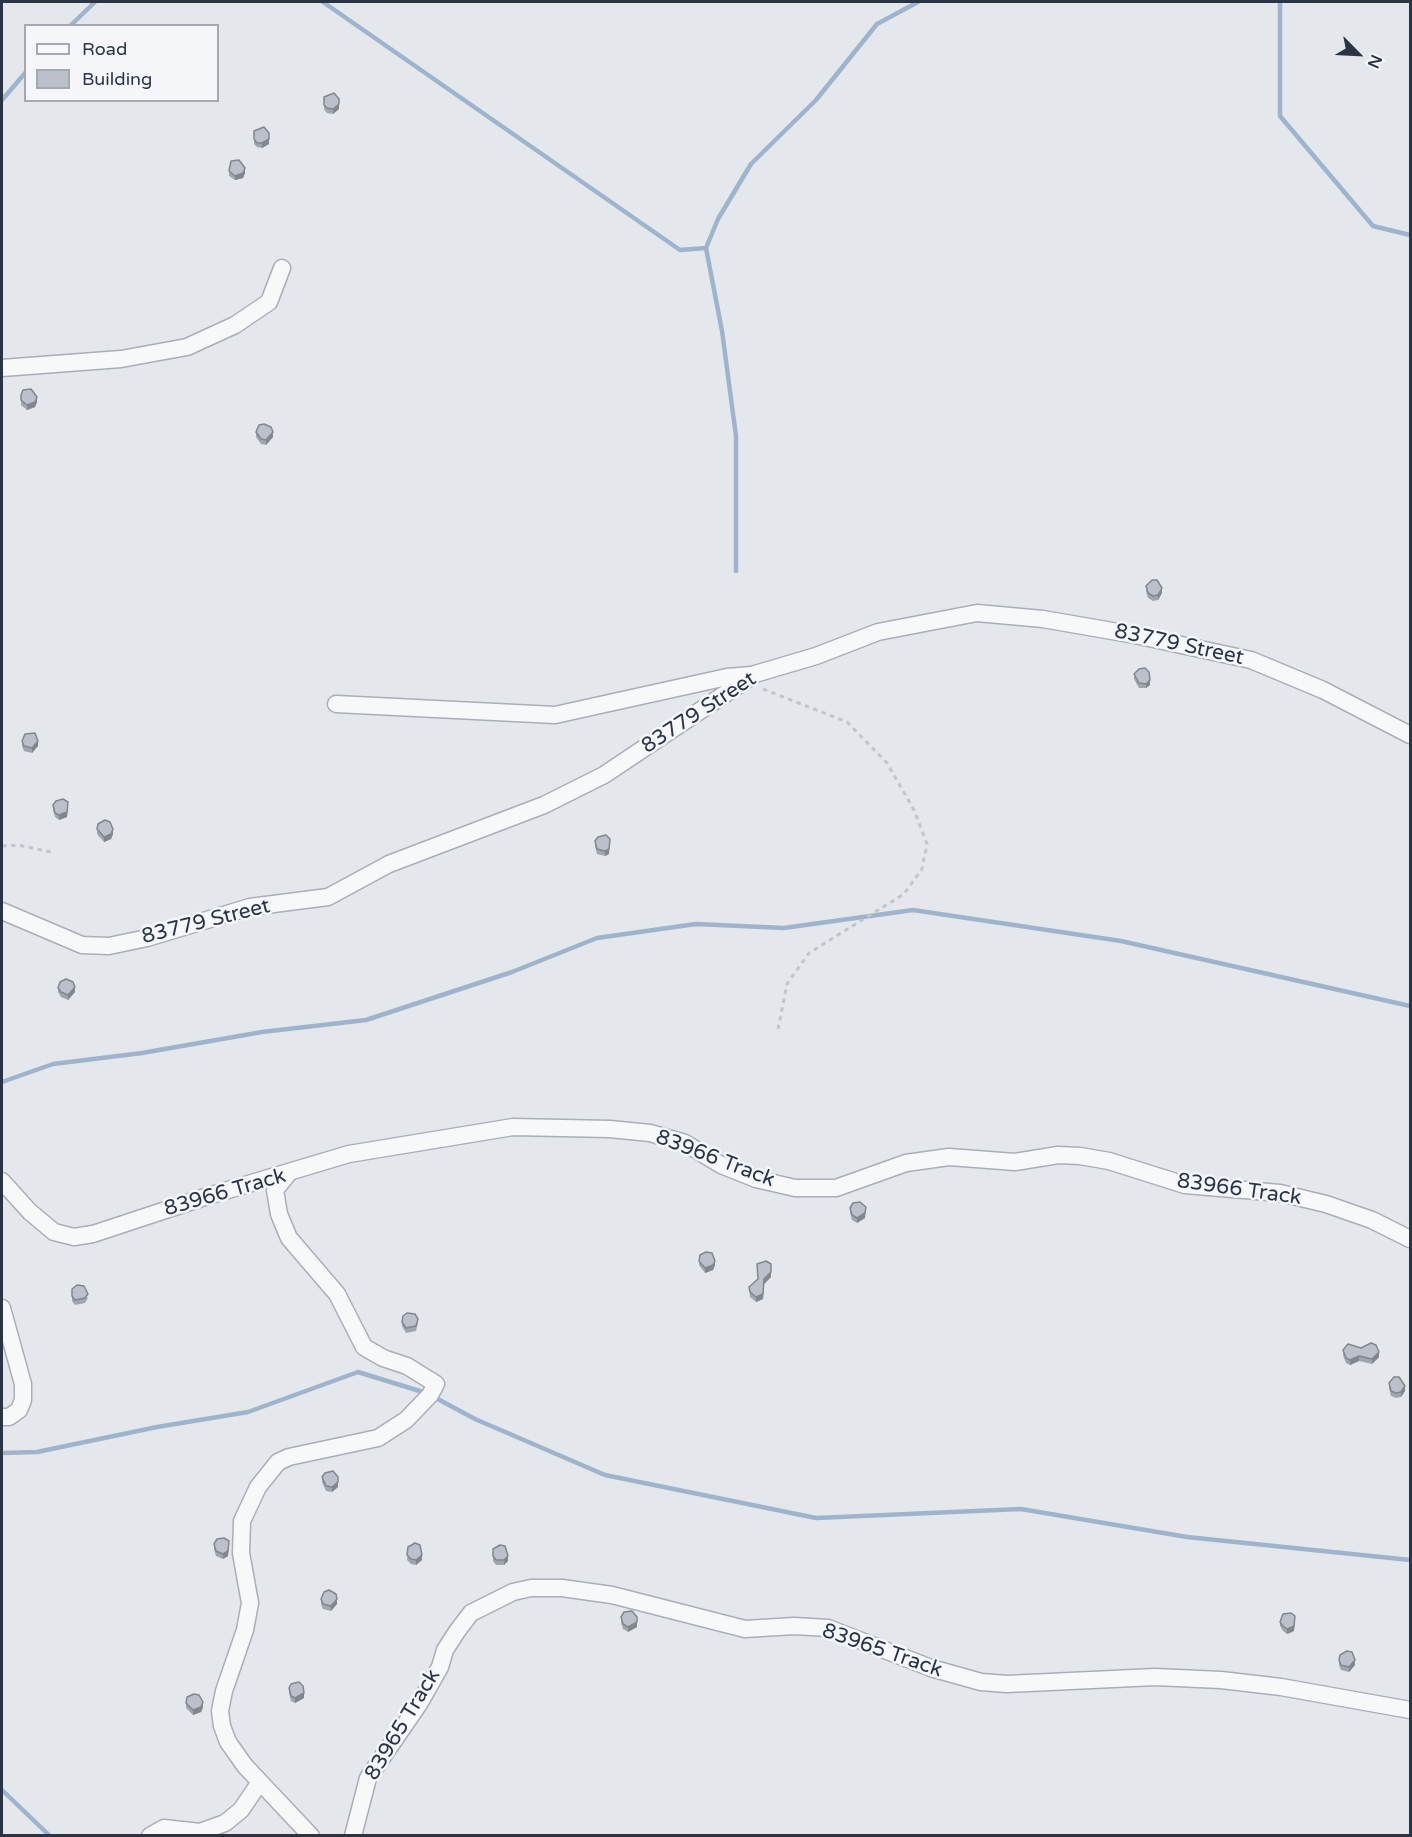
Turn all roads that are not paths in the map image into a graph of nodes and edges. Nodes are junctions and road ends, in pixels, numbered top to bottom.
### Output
1 (282, 268) dead end
2 (2, 368) edge
3 (750, 678) junction
4 (336, 704) dead end
5 (1410, 735) edge
6 (2, 911) edge
7 (288, 1174) junction
8 (2, 1181) edge
9 (1410, 1239) edge
10 (2, 1308) edge
11 (2, 1417) edge
12 (1410, 1710) edge
13 (260, 1782) junction
14 (150, 1836) edge
15 (311, 1836) edge
16 (352, 1836) edge

1 - 2 street
3 - 4 street
3 - 5 street, 83779 Street
3 - 6 street, 83779 Street
7 - 8 street, 83966 Track
7 - 9 street, 83966 Track
7 - 13 street
10 - 11 street
12 - 16 street, 83965 Track
13 - 14 street
13 - 15 street

